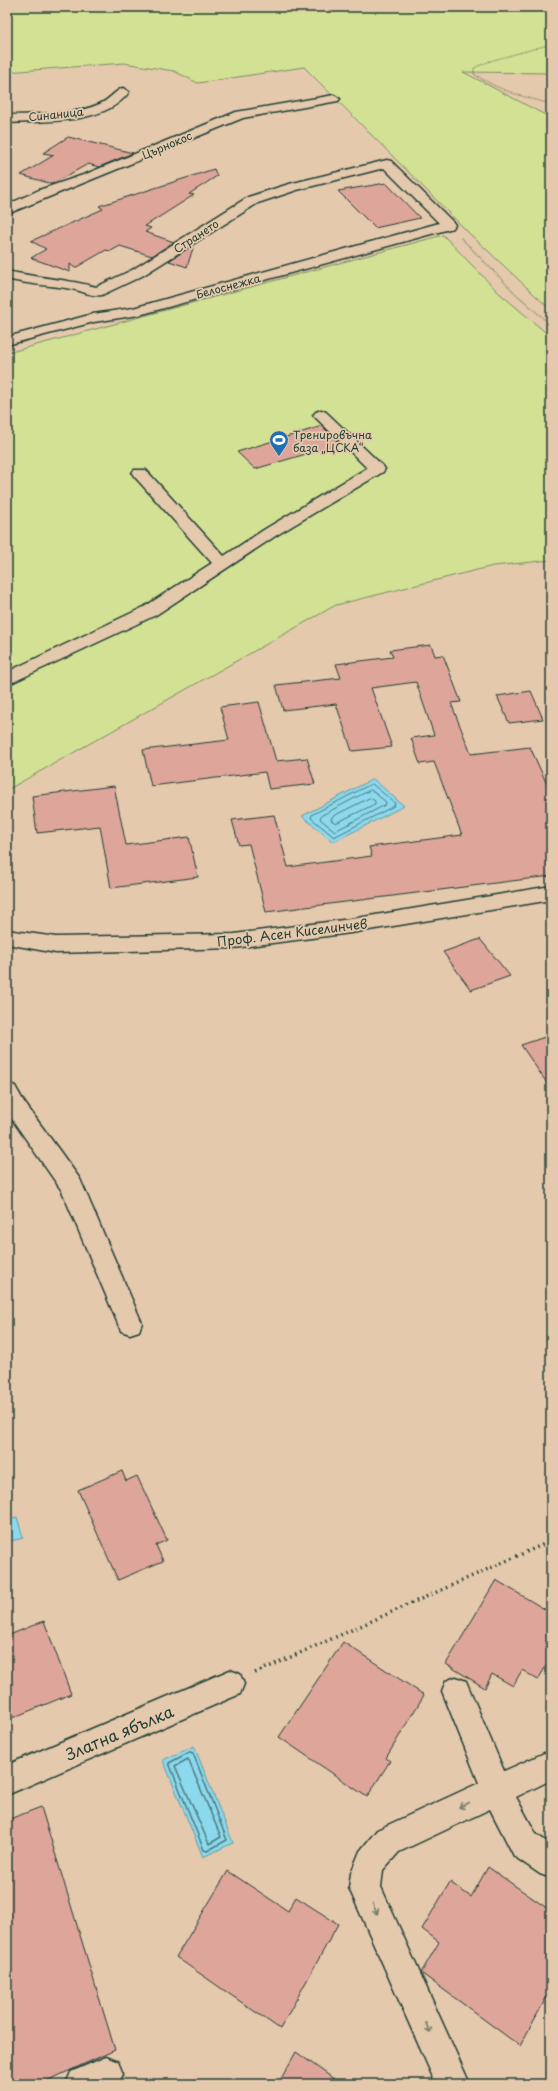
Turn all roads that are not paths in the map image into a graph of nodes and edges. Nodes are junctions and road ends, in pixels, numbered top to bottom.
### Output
1 (123, 92) dead end
2 (334, 99) dead end
3 (7, 119) edge
4 (387, 164) joint
5 (7, 210) edge
6 (7, 275) edge
7 (97, 292) junction
8 (93, 318) junction
9 (7, 340) edge
10 (321, 415) dead end
11 (140, 473) dead end
12 (222, 564) junction
13 (7, 679) edge
14 (551, 893) edge
15 (7, 937) edge
16 (7, 1092) edge
17 (130, 1323) dead end
18 (230, 1684) road end
19 (456, 1691) dead end
20 (551, 1765) edge
21 (7, 1780) edge
22 (496, 1789) junction
23 (551, 1863) edge
24 (453, 2084) edge

1 - 3 street, Синаница
2 - 5 street, Църнокос
4 - 7 street, Странето
4 - 8 street, Белоснежка
6 - 7 street
7 - 8 street
8 - 9 street, Белоснежка
10 - 12 street
11 - 12 street
12 - 13 street
14 - 15 street, Проф. Асен Киселинчев
16 - 17 street
18 - 21 street, Златна ябълка
19 - 22 street
20 - 22 street
22 - 23 street
22 -> 24 street

